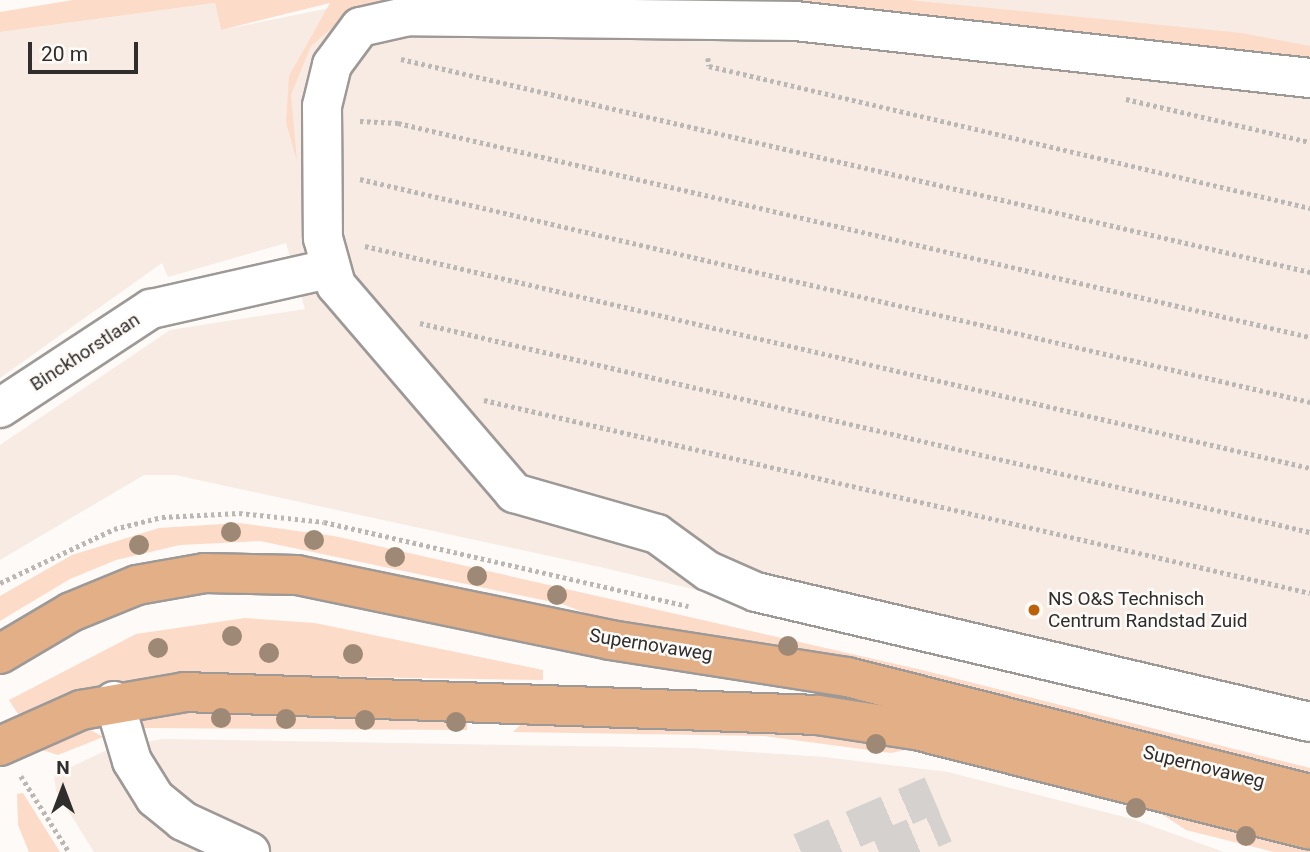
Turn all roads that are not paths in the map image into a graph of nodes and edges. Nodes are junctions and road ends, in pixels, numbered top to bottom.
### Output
1 (1310, 78) edge
2 (316, 260) junction
3 (0, 408) edge
4 (0, 654) edge
5 (114, 701) junction
6 (1310, 722) edge
7 (0, 746) edge
8 (1310, 794) edge
9 (1310, 830) edge
10 (250, 852) edge

1 - 2 street
2 - 3 street, Binckhorstlaan
2 - 6 street
4 - 8 main road, Supernovaweg
5 - 7 main road, Supernovaweg
5 - 9 main road, Supernovaweg
5 - 10 street

